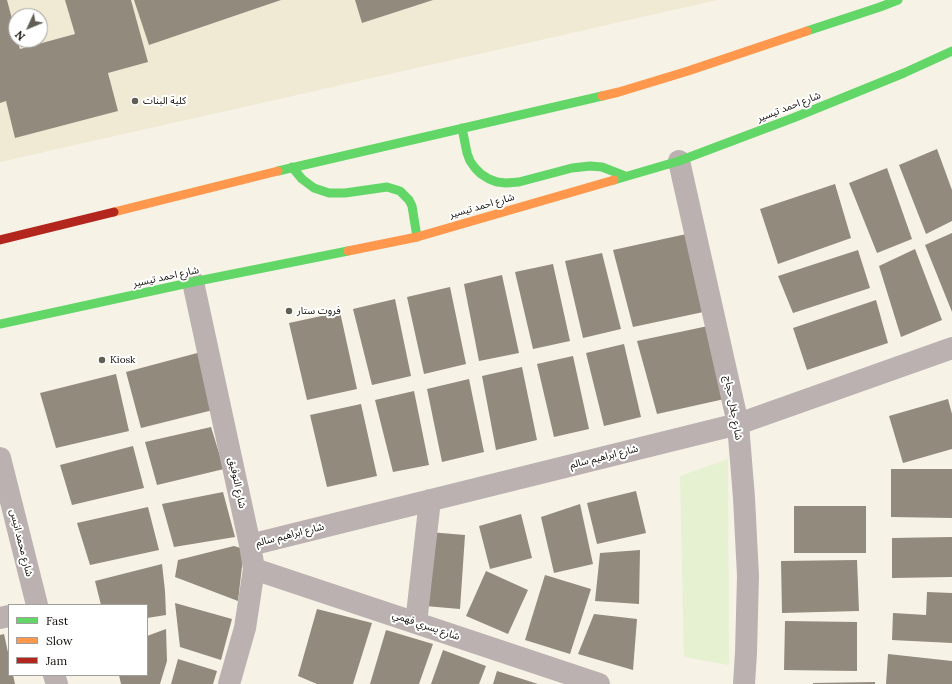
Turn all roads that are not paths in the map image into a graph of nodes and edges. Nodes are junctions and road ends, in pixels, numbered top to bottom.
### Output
1 (898, 0) edge
2 (952, 51) edge
3 (462, 128) junction
4 (679, 161) junction
5 (292, 167) junction
6 (625, 176) junction
7 (417, 236) junction
8 (0, 240) edge
9 (193, 282) junction
10 (0, 324) edge
11 (952, 348) edge
12 (738, 424) junction
13 (0, 458) edge
14 (430, 500) junction
15 (250, 545) junction
16 (254, 569) junction
17 (37, 604) edge
18 (416, 622) junction
19 (229, 684) edge
20 (598, 684) edge
21 (744, 684) edge

1 - 3 main road
2 - 4 main road, شارع احمد تيسير
3 - 5 main road
3 - 6 main road
4 - 6 main road, شارع احمد تيسير
4 - 12 street, شارع جلال حجاج
5 - 7 main road
5 - 8 main road
6 - 7 main road, شارع احمد تيسير
7 - 9 main road, شارع احمد تيسير
9 - 10 main road, شارع احمد تيسير
9 - 15 street, شارع التوفيق
11 - 12 street, شارع ابراهيم سالم
12 - 14 street, شارع ابراهيم سالم
12 - 21 street, شارع جلال حجاج
13 - 17 street, شارع محمد انيس
14 - 15 street, شارع ابراهيم سالم
14 - 18 street
15 - 16 street, شارع التوفيق
16 - 18 street, شارع يسري فهمي
16 - 19 street, شارع التوفيق
18 - 20 street, شارع يسري فهمي

